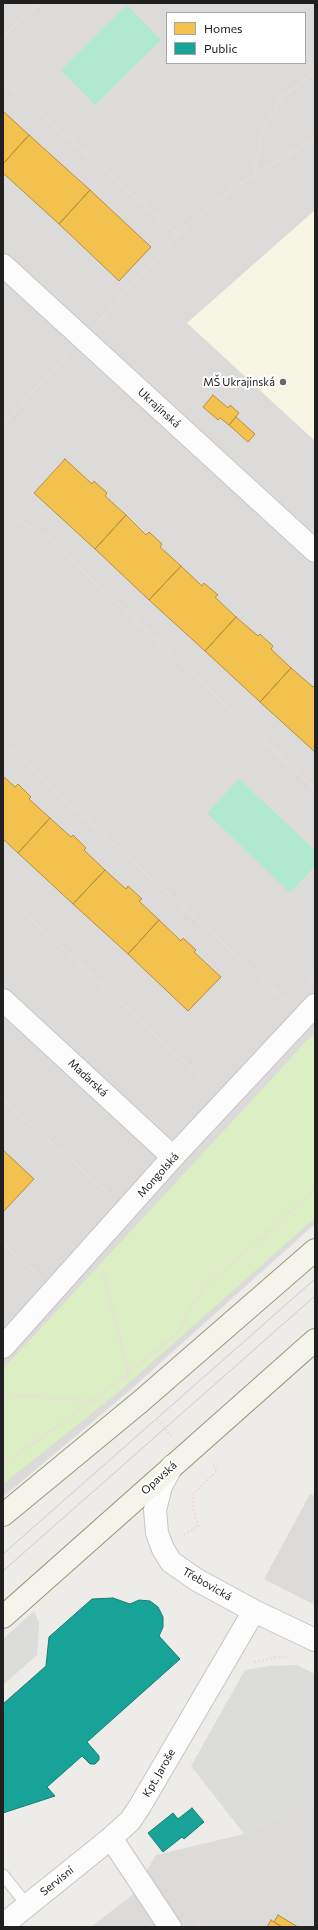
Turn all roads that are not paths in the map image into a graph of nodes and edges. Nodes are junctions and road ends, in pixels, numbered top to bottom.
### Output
1 (3, 265) edge
2 (315, 551) edge
3 (3, 1000) edge
4 (315, 1005) edge
5 (173, 1157) junction
6 (315, 1250) edge
7 (315, 1340) edge
8 (3, 1347) edge
9 (173, 1466) junction
10 (3, 1515) edge
11 (254, 1611) junction
12 (3, 1617) edge
13 (315, 1640) edge
14 (111, 1838) junction
15 (3, 1875) edge
16 (27, 1905) junction
17 (3, 1925) edge
18 (170, 1927) edge

1 - 2 street, Ukrajinská
3 - 5 street, Maďarská
4 - 5 street, Mongolská
5 - 8 street, Mongolská
6 - 10 main road
7 - 9 main road, Opavská
9 - 11 street, Třebovická
9 - 12 main road, Opavská
11 - 13 street, Třebovická
11 - 14 street, Kpt. Jaroše
14 - 16 street, Servisní
14 - 18 street
15 - 16 lane
16 - 17 street, Servisní

